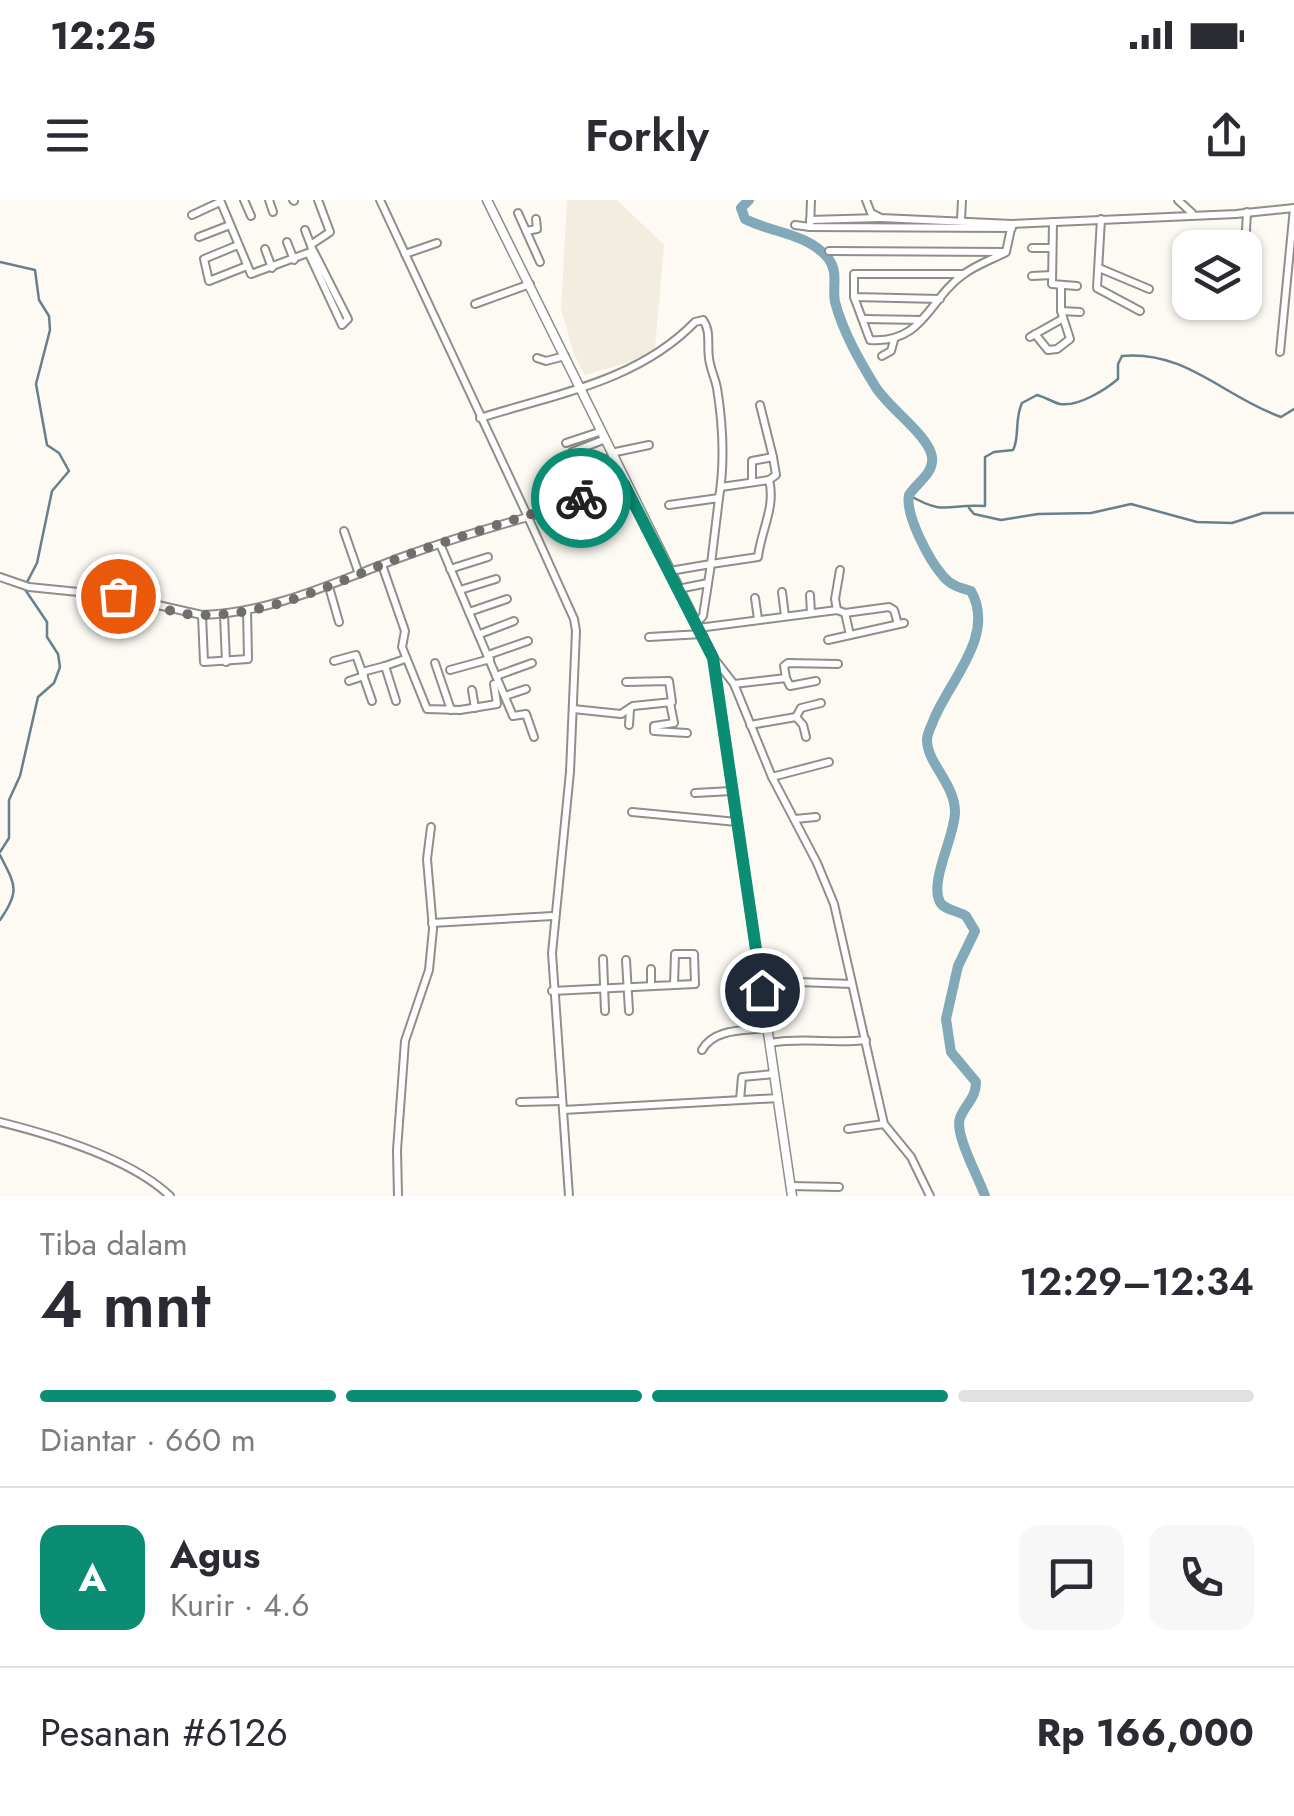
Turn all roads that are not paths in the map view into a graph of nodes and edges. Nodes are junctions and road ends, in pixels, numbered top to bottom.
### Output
1 (244, 200) edge
2 (269, 200) edge
3 (318, 200) edge
4 (380, 200) edge
5 (486, 200) edge
6 (810, 200) edge
7 (866, 200) edge
8 (962, 200) edge
9 (1178, 200) edge
10 (1265, 200) edge
11 (221, 201) edge
12 (1280, 204) edge
13 (1294, 208) edge
14 (1270, 209) junction
15 (273, 212) dead end
16 (1247, 212) junction
17 (518, 213) dead end
18 (192, 214) dead end
19 (1192, 214) junction
20 (251, 216) dead end
21 (881, 218) junction
22 (536, 219) dead end
23 (1101, 219) junction
24 (961, 220) junction
25 (1052, 222) junction
26 (230, 224) junction
27 (810, 224) junction
28 (795, 225) dead end
29 (1012, 226) junction
30 (305, 230) dead end
31 (526, 230) junction
32 (1246, 230) edge
33 (198, 237) dead end
34 (287, 242) dead end
35 (437, 243) dead end
36 (238, 245) junction
37 (1032, 248) dead end
38 (1052, 248) junction
39 (265, 250) dead end
40 (311, 250) junction
41 (829, 251) dead end
42 (1006, 252) junction
43 (405, 254) junction
44 (294, 260) junction
45 (540, 262) dead end
46 (1291, 263) edge
47 (247, 266) junction
48 (272, 268) junction
49 (1100, 268) junction
50 (964, 274) junction
51 (1052, 275) junction
52 (1032, 276) dead end
53 (530, 284) junction
54 (1062, 286) junction
55 (1077, 286) dead end
56 (1149, 289) dead end
57 (854, 297) junction
58 (942, 299) junction
59 (475, 304) dead end
60 (1080, 312) dead end
61 (1140, 312) dead end
62 (1061, 315) junction
63 (864, 320) junction
64 (922, 320) junction
65 (894, 340) junction
66 (1280, 352) dead end
67 (565, 356) junction
68 (882, 356) dead end
69 (538, 358) dead end
70 (580, 389) junction
71 (760, 405) dead end
72 (480, 418) junction
73 (601, 436) junction
74 (566, 444) dead end
75 (649, 445) dead end
76 (572, 452) dead end
77 (610, 453) junction
78 (773, 457) junction
79 (769, 480) junction
80 (752, 482) junction
81 (624, 484) junction
82 (721, 487) junction
83 (720, 498) junction
84 (669, 505) dead end
85 (528, 517) junction
86 (344, 531) dead end
87 (440, 544) junction
88 (488, 557) dead end
89 (711, 564) junction
90 (382, 565) junction
91 (450, 570) junction
92 (840, 570) dead end
93 (668, 571) junction
94 (359, 574) junction
95 (0, 577) edge
96 (496, 579) dead end
97 (708, 582) junction
98 (329, 586) junction
99 (460, 590) junction
100 (678, 590) junction
101 (782, 592) dead end
102 (810, 595) dead end
103 (755, 598) dead end
104 (507, 599) dead end
105 (247, 610) junction
106 (469, 612) junction
107 (841, 612) junction
108 (811, 613) junction
109 (224, 614) junction
110 (202, 616) junction
111 (784, 616) junction
112 (758, 620) junction
113 (514, 621) dead end
114 (339, 622) dead end
115 (699, 628) junction
116 (480, 634) junction
117 (850, 635) junction
118 (649, 637) dead end
119 (528, 640) dead end
120 (828, 640) dead end
121 (489, 657) junction
122 (713, 658) junction
123 (406, 659) junction
124 (334, 661) dead end
125 (226, 662) junction
126 (435, 663) dead end
127 (532, 664) dead end
128 (838, 664) dead end
129 (385, 666) junction
130 (450, 670) dead end
131 (363, 674) junction
132 (786, 678) junction
133 (495, 680) junction
134 (349, 681) dead end
135 (816, 681) dead end
136 (626, 682) dead end
137 (734, 684) junction
138 (526, 689) dead end
139 (472, 690) dead end
140 (505, 696) junction
141 (372, 701) dead end
142 (396, 702) dead end
143 (821, 702) dead end
144 (670, 703) junction
145 (475, 708) junction
146 (630, 708) junction
147 (573, 709) junction
148 (451, 710) junction
149 (796, 718) junction
150 (630, 725) dead end
151 (750, 725) junction
152 (687, 732) dead end
153 (534, 736) dead end
154 (806, 737) dead end
155 (829, 762) dead end
156 (772, 777) junction
157 (732, 791) junction
158 (696, 793) dead end
159 (632, 812) dead end
160 (816, 817) dead end
161 (795, 819) junction
162 (737, 822) junction
163 (431, 827) dead end
164 (553, 916) junction
165 (432, 923) junction
166 (603, 959) dead end
167 (626, 960) dead end
168 (651, 968) dead end
169 (852, 984) junction
170 (674, 985) junction
171 (651, 986) junction
172 (627, 987) junction
173 (604, 988) junction
174 (762, 990) junction
175 (552, 991) junction
176 (796, 1005) dead end
177 (605, 1011) dead end
178 (628, 1011) dead end
179 (764, 1012) junction
180 (767, 1028) junction
181 (866, 1040) junction
182 (770, 1043) junction
183 (702, 1050) dead end
184 (774, 1074) junction
185 (778, 1098) junction
186 (740, 1100) junction
187 (520, 1102) dead end
188 (563, 1106) junction
189 (0, 1122) edge
190 (884, 1124) junction
191 (848, 1130) dead end
192 (839, 1187) dead end
193 (791, 1191) edge
194 (170, 1196) edge
195 (398, 1196) edge
196 (570, 1196) edge
197 (930, 1196) edge

1 - 20 street
2 - 15 street
3 - 40 street
4 - 43 street
5 - 53 street
6 - 27 street
7 - 21 street
8 - 24 street
9 - 19 street
10 - 14 street
11 - 18 street
11 - 26 street
12 - 13 street
12 - 14 street
13 - 46 street
14 - 16 street
16 - 19 street
16 - 32 street
17 - 31 street
19 - 23 street
21 - 24 street
21 - 27 street
22 - 31 street
23 - 25 street
23 - 49 street
24 - 29 street
25 - 29 street
25 - 38 street
26 - 33 street
26 - 36 street
27 - 28 street
27 - 29 street
29 - 42 street
30 - 40 street
31 - 45 street
34 - 44 street
35 - 43 street
36 - 47 street
36 - 47 street
37 - 38 street
38 - 51 street
39 - 48 street
40 - 40 street
40 - 44 street
41 - 42 street
42 - 50 street
43 - 72 street
44 - 48 street
46 - 66 street
47 - 48 street
49 - 56 street
49 - 61 street
50 - 57 street
50 - 58 street
51 - 52 street
51 - 54 street
53 - 59 street
53 - 67 street
54 - 55 street
54 - 62 street
57 - 58 street
57 - 63 street
58 - 64 street
60 - 62 street
62 - 62 street
63 - 64 street
63 - 65 street
64 - 65 street
65 - 68 street
67 - 69 street
67 - 70 street
70 - 72 street
70 - 73 street
70 - 82 street
71 - 78 street
72 - 85 street
73 - 74 street
73 - 76 street
73 - 77 street
75 - 77 street
77 - 81 street
78 - 79 street
78 - 80 street
79 - 80 street
79 - 89 street
80 - 82 street
81 - 85 street
81 - 93 street
82 - 83 street
83 - 84 street
83 - 89 street
85 - 87 street
85 - 147 street
86 - 94 street
87 - 90 street
87 - 91 street
88 - 91 street
89 - 93 street
89 - 97 street
90 - 94 street
90 - 123 street
91 - 99 street
92 - 107 street
93 - 100 street
94 - 98 street
95 - 110 street
96 - 99 street
97 - 100 street
97 - 115 street
98 - 105 street
98 - 114 street
99 - 106 street
100 - 115 street
101 - 111 street
102 - 108 street
103 - 112 street
104 - 106 street
105 - 109 street
105 - 125 street
106 - 116 street
107 - 108 street
107 - 117 street
107 - 117 street
108 - 111 street
109 - 110 street
109 - 125 street
110 - 125 street
111 - 112 street
112 - 115 street
113 - 116 street
115 - 118 street
115 - 122 street
116 - 121 street
117 - 120 street
119 - 121 street
121 - 130 street
121 - 133 street
122 - 137 street
122 - 157 street
123 - 129 street
123 - 148 street
124 - 131 street
126 - 148 street
127 - 133 street
128 - 132 street
129 - 131 street
129 - 142 street
131 - 134 street
131 - 141 street
132 - 135 street
132 - 137 street
133 - 140 street
133 - 145 street
136 - 144 street
137 - 151 street
138 - 140 street
139 - 145 street
140 - 153 street
143 - 149 street
144 - 146 street
144 - 152 street
145 - 148 street
146 - 147 street
146 - 150 street
147 - 164 street
149 - 151 street
149 - 154 street
151 - 156 street
155 - 156 street
156 - 161 street
157 - 158 street
157 - 162 street
159 - 162 street
160 - 161 street
161 - 169 street
162 - 174 street
163 - 165 street
164 - 165 street
164 - 175 street
165 - 195 street
166 - 173 street
167 - 172 street
168 - 171 street
169 - 174 street
169 - 181 street
170 - 170 street
170 - 171 street
171 - 172 street
172 - 173 street
172 - 178 street
173 - 175 street
173 - 177 street
174 - 179 street
175 - 188 street
176 - 179 street
179 - 180 street
180 - 182 street
180 - 183 street
181 - 182 street
181 - 190 street
182 - 184 street
184 - 185 street
184 - 186 street
185 - 186 street
185 - 193 street
186 - 188 street
187 - 188 street
188 - 196 street
189 - 194 street
190 - 191 street
190 - 197 street
192 - 193 street

